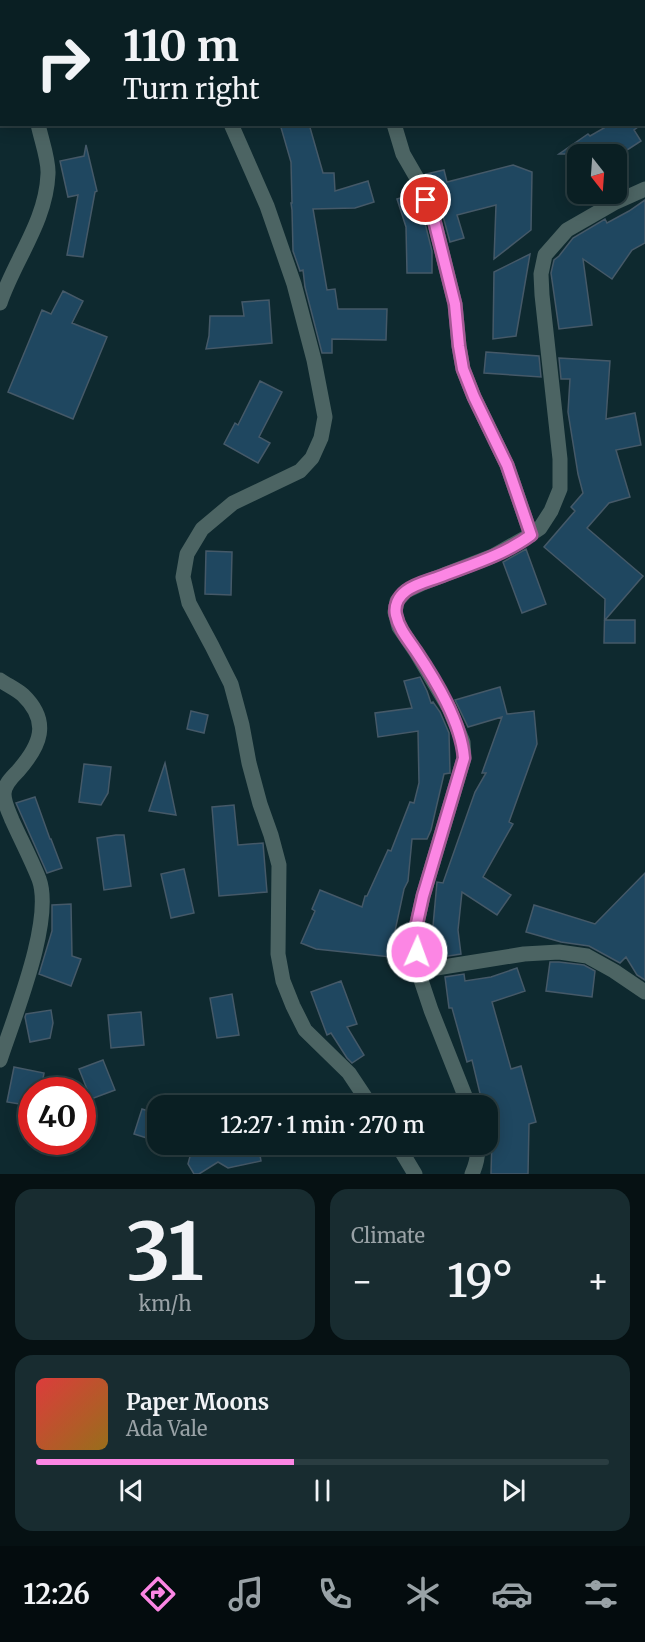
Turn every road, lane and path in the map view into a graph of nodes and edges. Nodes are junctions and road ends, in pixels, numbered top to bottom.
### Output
1 (38, 126) edge
2 (232, 126) edge
3 (395, 126) edge
4 (645, 189) edge
5 (0, 303) edge
6 (531, 535) junction
7 (0, 680) edge
8 (418, 971) junction
9 (645, 992) edge
10 (0, 1060) edge
11 (364, 1095) edge
12 (465, 1095) edge
13 (404, 1155) edge
14 (477, 1155) edge
15 (415, 1174) edge
16 (472, 1174) edge

1 - 5 street
2 - 11 street
3 - 6 street
4 - 6 street
6 - 8 street
7 - 10 street
8 - 9 street
8 - 12 street
13 - 15 street
14 - 16 street

